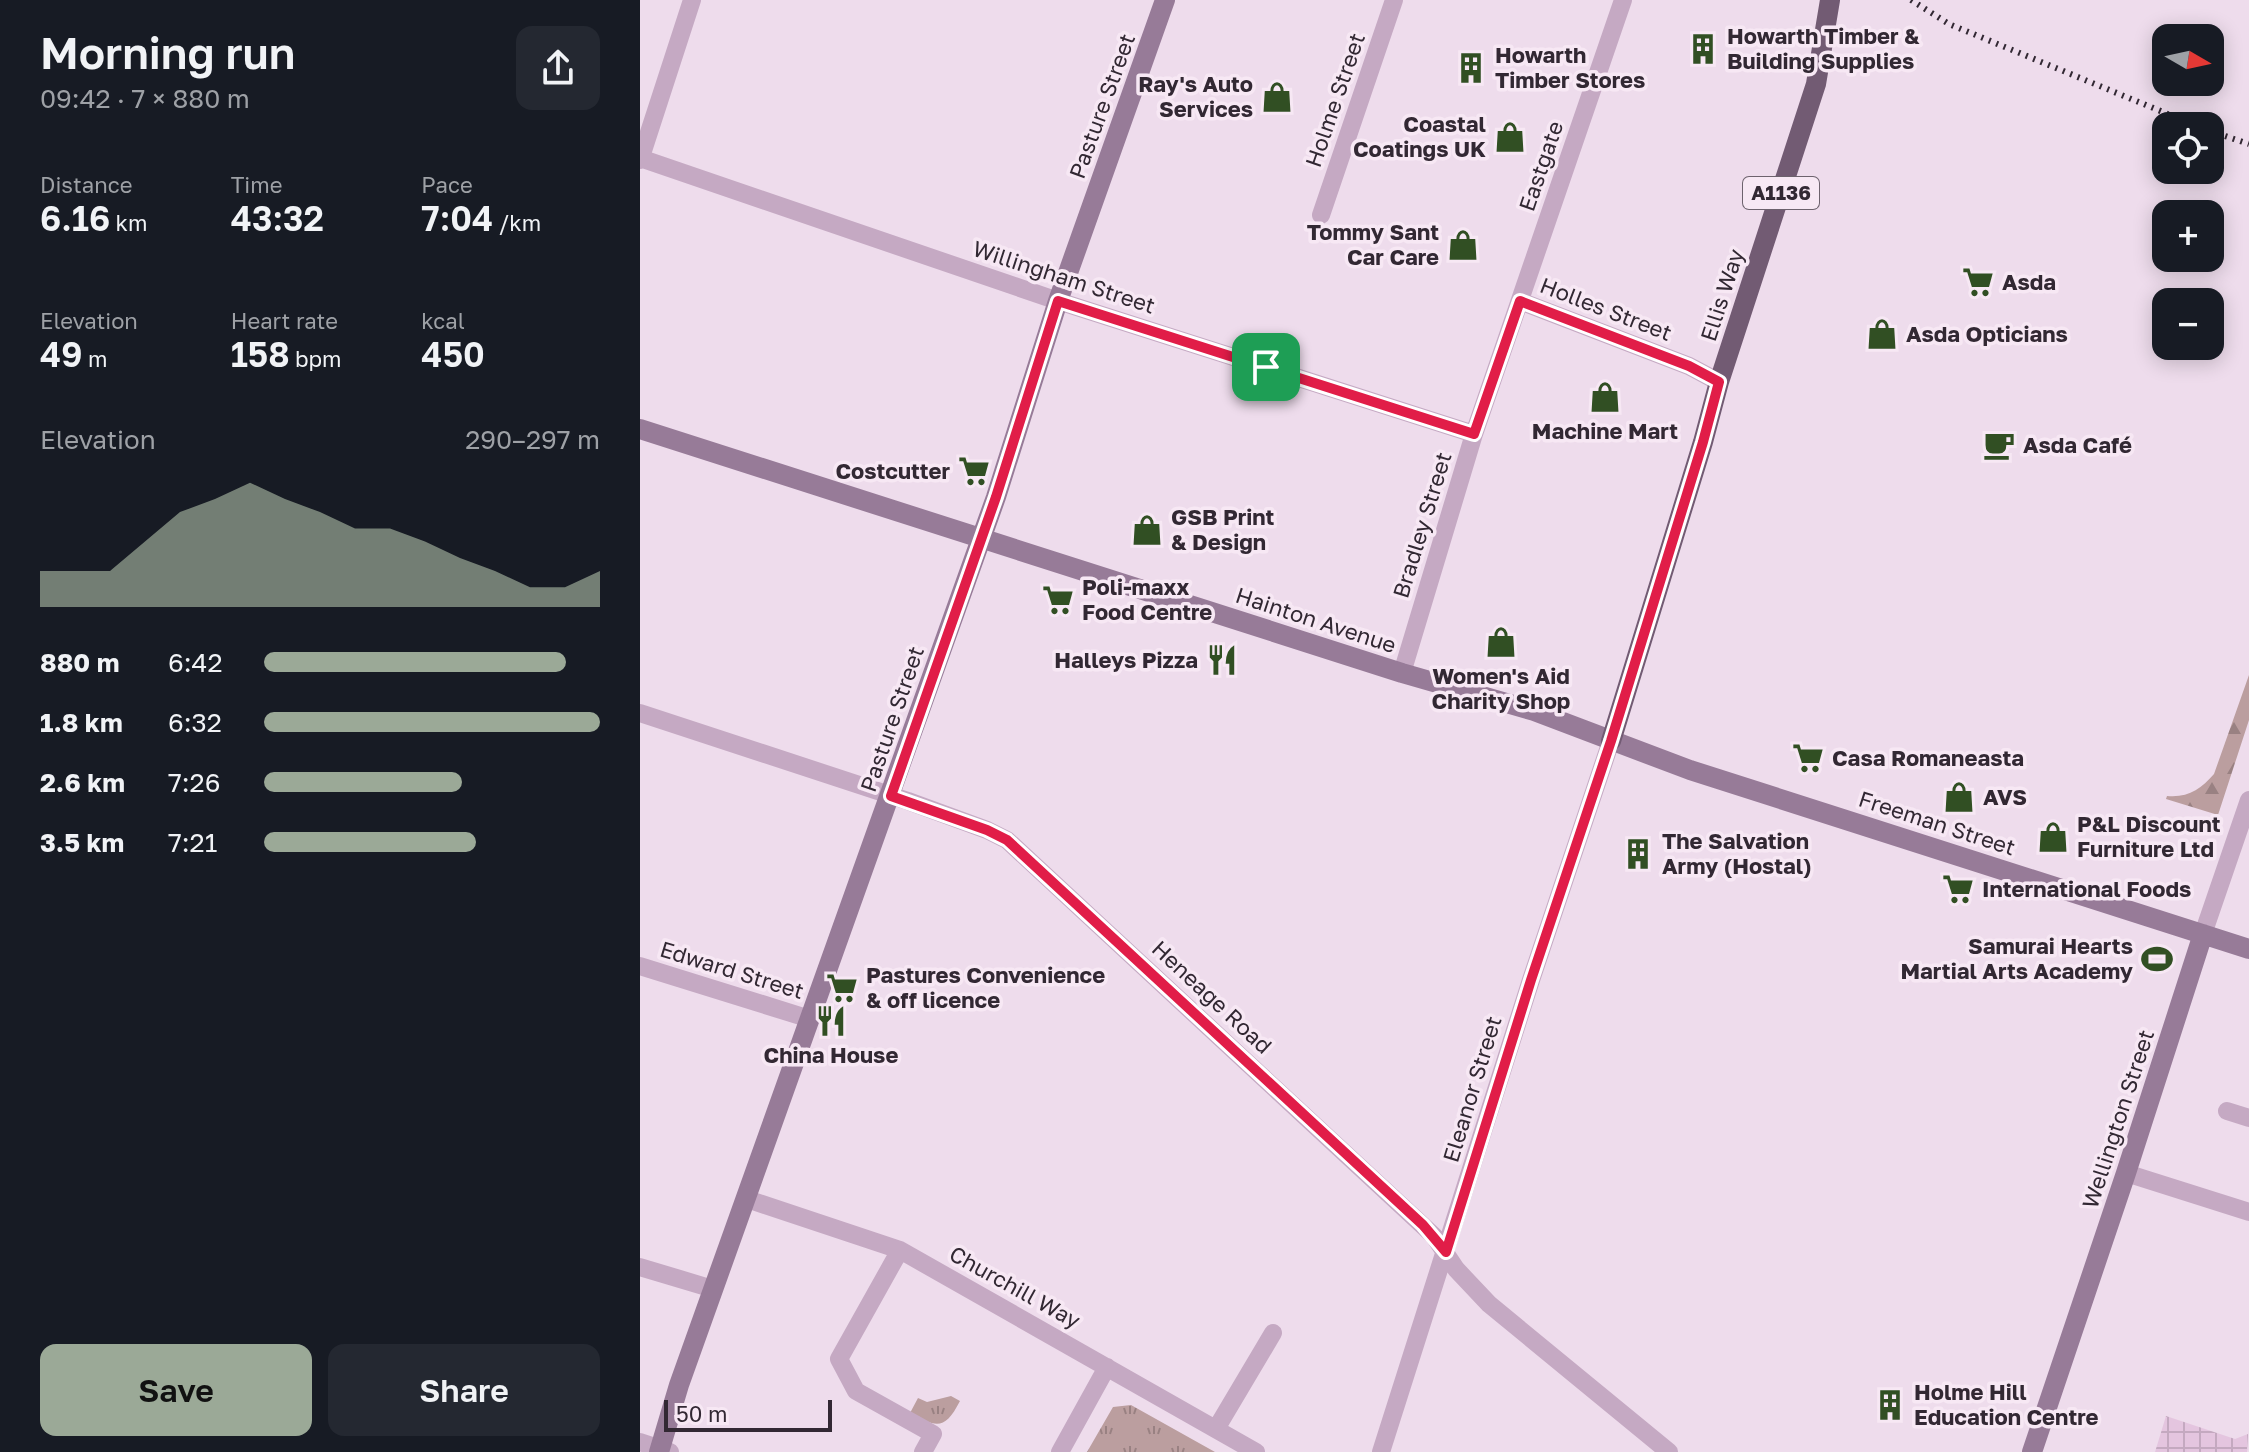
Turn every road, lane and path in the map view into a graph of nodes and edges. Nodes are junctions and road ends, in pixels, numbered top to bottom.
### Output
1 (692, 0) edge
2 (1165, 0) edge
3 (1394, 0) edge
4 (1623, 0) edge
5 (1830, 0) edge
6 (640, 159) edge
7 (1321, 215) dead end
8 (1058, 301) junction
9 (1520, 301) junction
10 (1719, 382) junction
11 (640, 429) edge
12 (1474, 434) junction
13 (981, 537) junction
14 (1402, 673) junction
15 (640, 713) edge
16 (1611, 741) junction
17 (891, 796) junction
18 (2249, 800) edge
19 (2203, 934) junction
20 (2249, 949) edge
21 (640, 966) edge
22 (810, 1019) junction
23 (2227, 1111) dead end
24 (2249, 1118) edge
25 (2126, 1173) junction
26 (747, 1199) junction
27 (2248, 1209) edge
28 (900, 1250) junction
29 (1446, 1252) junction
30 (640, 1267) edge
31 (713, 1289) junction
32 (1273, 1333) dead end
33 (1107, 1367) junction
34 (1216, 1429) junction
35 (657, 1448) edge
36 (1660, 1450) edge
37 (923, 1452) edge
38 (1060, 1452) edge
39 (1256, 1452) edge
40 (1381, 1452) edge
41 (2032, 1452) edge

1 - 6 street
2 - 8 street, Pasture Street
3 - 7 street, Holme Street
4 - 9 street, Eastgate
5 - 10 main road, Ellis Way / A1136
6 - 8 street, Willingham Street
8 - 12 street, Willingham Street
8 - 13 street, Pasture Street
9 - 10 street, Holles Street
9 - 12 street, Bradley Street
10 - 16 main road, Ellis Way / A1136
11 - 13 street, Hainton Avenue
12 - 14 street, Bradley Street
13 - 14 street, Hainton Avenue
13 - 17 street, Pasture Street
14 - 16 street, Hainton Avenue
15 - 17 street, Heneage Road
16 - 19 street, Freeman Street
16 - 29 street, Eleanor Street
17 - 22 street, Pasture Street
17 - 29 street, Heneage Road
18 - 19 street, Wellington Street
19 - 20 street, Freeman Street
19 - 25 street, Wellington Street
21 - 22 street, Edward Street
22 - 26 street, Pasture Street
23 - 24 street
25 - 27 street
25 - 41 street, Wellington Street
26 - 28 street, Churchill Way
26 - 31 street, Pasture Street
28 - 33 street, Churchill Way
28 - 37 street
29 - 36 street, Heneage Road
29 - 40 street, Eleanor Street
30 - 31 street
31 - 35 street, Pasture Street
32 - 34 street
33 - 34 street, Churchill Way
33 - 38 street
34 - 39 street, Churchill Way

